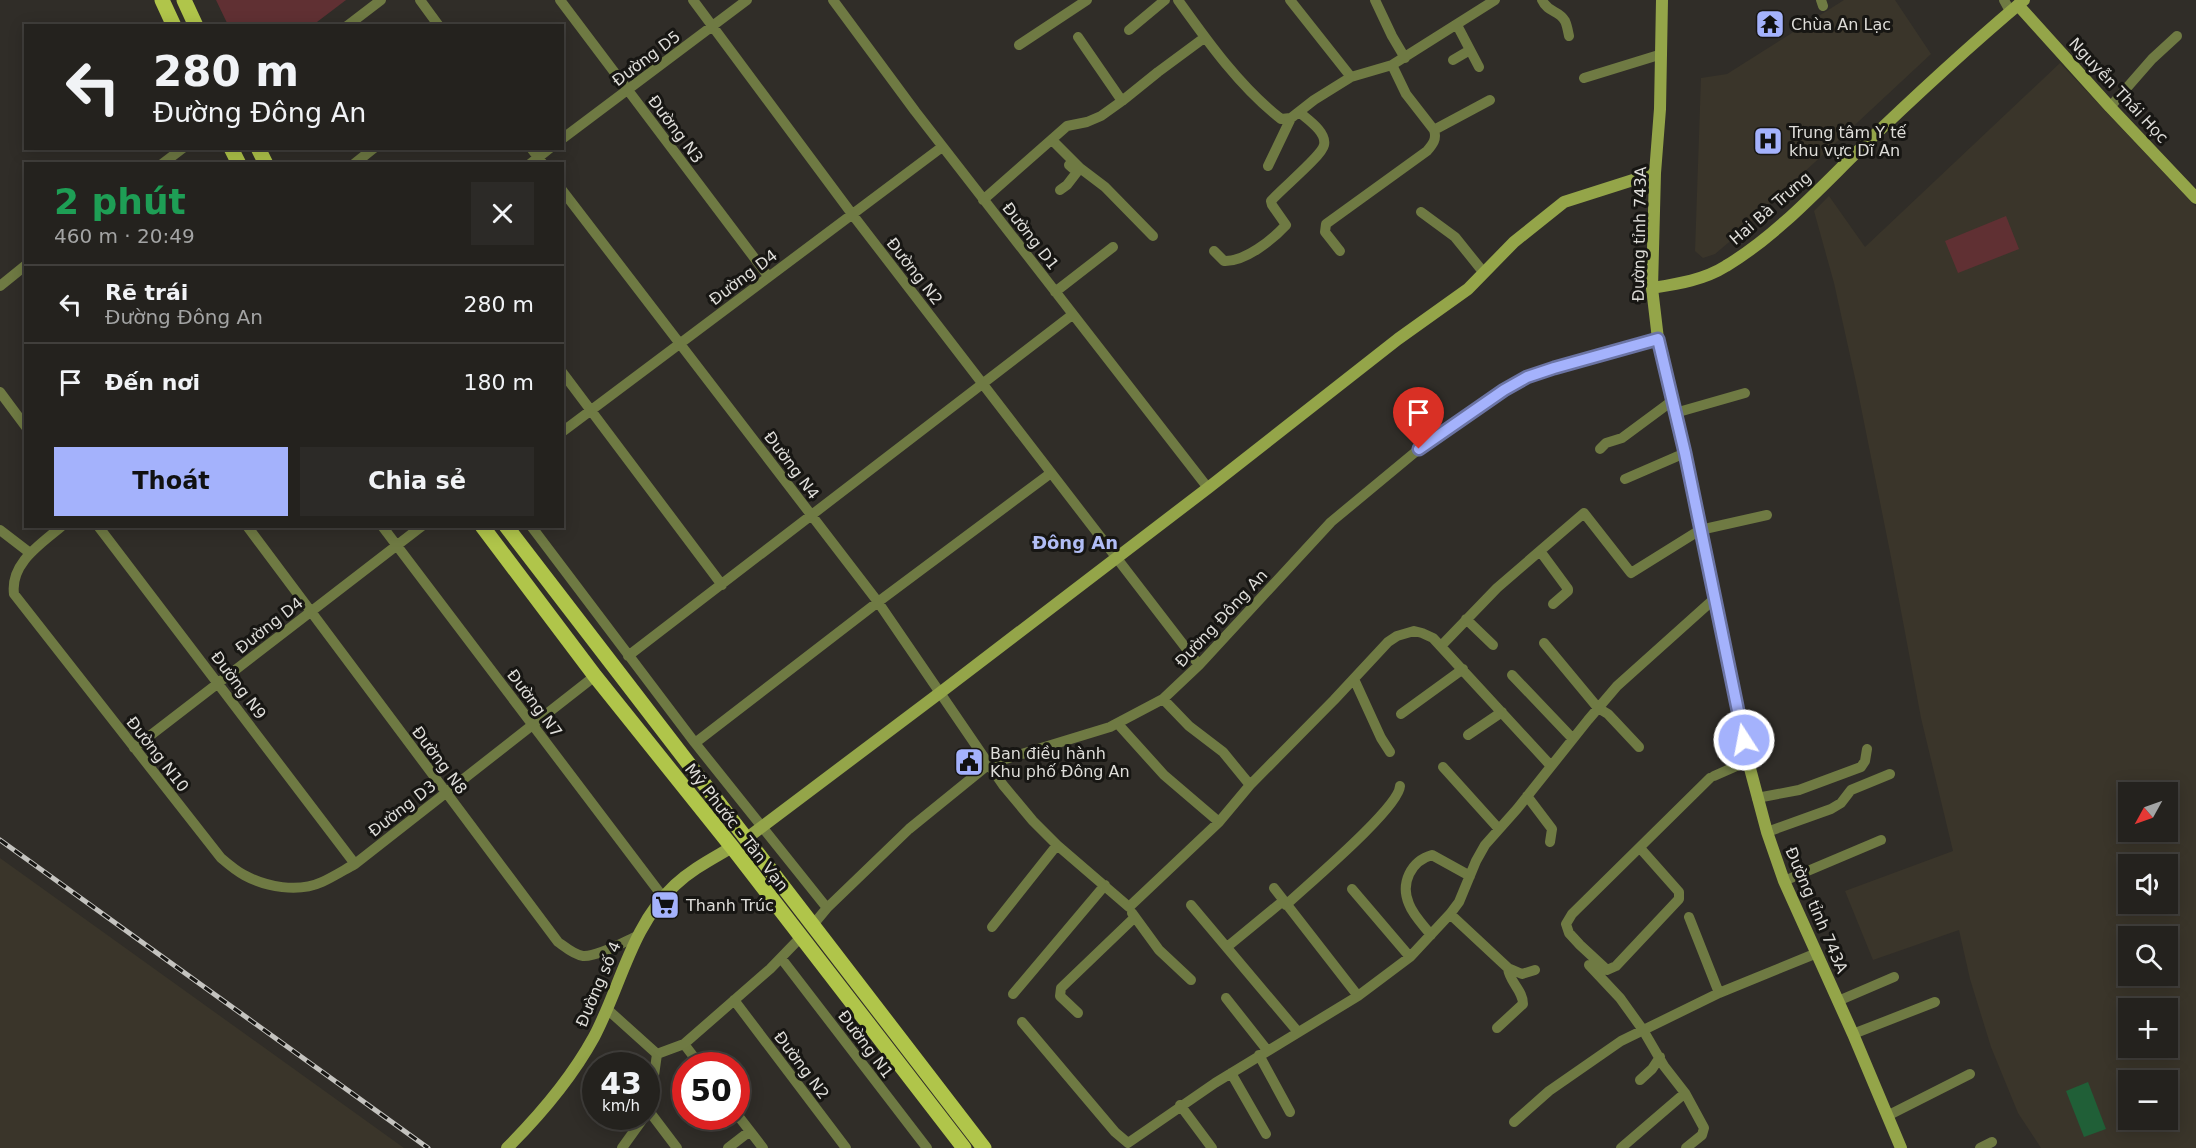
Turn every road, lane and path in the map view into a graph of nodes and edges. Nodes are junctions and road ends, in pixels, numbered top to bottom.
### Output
1 (162, 0) edge
2 (184, 0) edge
3 (381, 0) edge
4 (420, 0) edge
5 (560, 0) edge
6 (693, 0) edge
7 (747, 0) edge
8 (833, 0) edge
9 (1087, 0) edge
10 (1165, 0) edge
11 (1178, 0) edge
12 (1290, 0) edge
13 (1375, 0) edge
14 (1495, 0) edge
15 (1542, 0) edge
16 (1662, 0) edge
17 (2014, 4) edge
18 (173, 24) edge
19 (195, 24) edge
20 (350, 24) edge
21 (438, 24) edge
22 (1457, 25) junction
23 (713, 26) junction
24 (1128, 30) dead end
25 (1569, 36) dead end
26 (2177, 36) dead end
27 (1078, 37) dead end
28 (1204, 38) junction
29 (1019, 45) dead end
30 (1470, 50) junction
31 (1662, 54) junction
32 (1405, 58) junction
33 (1453, 60) dead end
34 (1392, 65) junction
35 (1479, 66) dead end
36 (1351, 77) junction
37 (1584, 78) dead end
38 (628, 90) junction
39 (1490, 100) dead end
40 (1122, 101) junction
41 (2110, 107) junction
42 (1295, 115) junction
43 (1434, 130) junction
44 (564, 138) edge
45 (1050, 142) junction
46 (942, 147) junction
47 (180, 150) edge
48 (372, 150) edge
49 (165, 162) edge
50 (356, 162) edge
51 (1268, 166) dead end
52 (1655, 173) junction
53 (1060, 190) dead end
54 (564, 193) edge
55 (2196, 198) edge
56 (983, 200) junction
57 (1420, 212) dead end
58 (852, 214) junction
59 (1153, 236) dead end
60 (1113, 247) dead end
61 (1214, 251) dead end
62 (1340, 251) dead end
63 (24, 267) edge
64 (1484, 273) junction
65 (768, 276) junction
66 (0, 286) edge
67 (1652, 288) junction
68 (1055, 292) junction
69 (1072, 315) junction
70 (1658, 339) junction
71 (680, 342) junction
72 (564, 375) edge
73 (983, 384) junction
74 (0, 392) edge
75 (1745, 393) dead end
76 (1673, 407) junction
77 (591, 411) junction
78 (24, 425) edge
79 (564, 431) edge
80 (1600, 449) dead end
81 (1685, 453) junction
82 (1051, 473) junction
83 (1625, 479) dead end
84 (1208, 488) junction
85 (812, 515) junction
86 (1767, 515) dead end
87 (60, 528) edge
88 (101, 528) edge
89 (248, 528) edge
90 (384, 528) edge
91 (420, 528) edge
92 (484, 528) edge
93 (508, 528) edge
94 (532, 528) edge
95 (0, 530) edge
96 (1700, 530) junction
97 (397, 546) junction
98 (1540, 551) junction
99 (30, 553) junction
100 (1118, 558) junction
101 (722, 585) junction
102 (1714, 598) junction
103 (878, 602) junction
104 (1553, 604) dead end
105 (311, 612) junction
106 (1466, 619) junction
107 (1544, 643) dead end
108 (1492, 645) dead end
109 (1441, 646) junction
110 (628, 656) junction
111 (1199, 665) junction
112 (1462, 669) junction
113 (1512, 675) dead end
114 (595, 676) junction
115 (1354, 679) junction
116 (219, 683) junction
117 (941, 692) junction
118 (1163, 699) junction
119 (1599, 708) junction
120 (1502, 712) junction
121 (1401, 714) dead end
122 (531, 723) junction
123 (1118, 724) junction
124 (1468, 735) dead end
125 (1573, 739) junction
126 (695, 742) junction
127 (1639, 747) dead end
128 (134, 748) junction
129 (1867, 749) dead end
130 (1390, 752) dead end
131 (1748, 761) junction
132 (989, 764) junction
133 (1443, 766) dead end
134 (1551, 766) junction
135 (1890, 774) dead end
136 (1250, 785) junction
137 (1400, 786) dead end
138 (445, 793) junction
139 (1527, 796) junction
140 (1757, 798) junction
141 (1219, 822) junction
142 (762, 826) junction
143 (1498, 828) junction
144 (1767, 832) junction
145 (747, 838) junction
146 (1881, 840) dead end
147 (1550, 842) dead end
148 (1057, 845) junction
149 (732, 847) junction
150 (1640, 848) junction
151 (355, 864) junction
152 (1470, 876) junction
153 (1784, 881) junction
154 (1105, 885) junction
155 (307, 887) joint
156 (1274, 888) dead end
157 (1352, 889) dead end
158 (663, 897) junction
159 (1285, 903) junction
160 (1191, 905) dead end
161 (827, 908) junction
162 (1132, 912) junction
163 (1450, 914) junction
164 (1689, 916) dead end
165 (812, 926) junction
166 (992, 927) dead end
167 (1431, 935) junction
168 (637, 936) junction
169 (800, 938) junction
170 (1227, 947) junction
171 (1817, 953) junction
172 (1410, 957) junction
173 (781, 958) junction
174 (1589, 965) dead end
175 (1508, 968) junction
176 (1535, 970) dead end
177 (1894, 976) dead end
178 (1191, 980) dead end
179 (1719, 993) junction
180 (1013, 994) dead end
181 (1358, 996) junction
182 (1226, 998) dead end
183 (734, 1000) junction
184 (1838, 1001) junction
185 (1935, 1002) dead end
186 (607, 1009) junction
187 (1078, 1013) dead end
188 (1022, 1022) dead end
189 (1497, 1028) dead end
190 (1643, 1030) junction
191 (1298, 1032) junction
192 (1853, 1034) junction
193 (684, 1044) junction
194 (655, 1052) edge
195 (690, 1052) edge
196 (660, 1053) edge
197 (1263, 1053) junction
198 (1660, 1057) junction
199 (1231, 1073) junction
200 (1970, 1074) dead end
201 (1640, 1080) dead end
202 (1685, 1093) junction
203 (1180, 1105) junction
204 (1290, 1112) dead end
205 (1887, 1116) junction
206 (1514, 1122) dead end
207 (660, 1129) edge
208 (635, 1130) edge
209 (750, 1131) joint
210 (1266, 1134) dead end
211 (1992, 1142) dead end
212 (1124, 1145) edge
213 (507, 1148) edge
214 (622, 1148) edge
215 (677, 1148) edge
216 (728, 1148) edge
217 (764, 1148) edge
218 (846, 1148) edge
219 (927, 1148) edge
220 (964, 1148) edge
221 (984, 1148) edge
222 (1212, 1148) edge
223 (1621, 1148) edge
224 (1686, 1148) edge
225 (1901, 1148) edge
226 (1980, 1148) edge

1 - 18 main road
2 - 19 main road
3 - 20 street
4 - 21 street
5 - 38 street, Đường N3
6 - 23 street, Đường N2
7 - 23 street, Đường D5
8 - 46 street, Đường D1
9 - 29 street
10 - 24 street
11 - 28 street
12 - 36 street
13 - 32 street
14 - 22 street
15 - 25 street
16 - 31 street, Đường tỉnh 743A
17 - 41 street, Nguyễn Thái Học
17 - 67 street, Hai Bà Trưng
22 - 30 street
22 - 32 street
23 - 38 street, Đường D5
23 - 58 street, Đường N2
26 - 41 street
27 - 40 street
28 - 40 street
28 - 42 street
30 - 33 street
30 - 35 street
31 - 37 street
31 - 52 street, Đường tỉnh 743A
32 - 34 street
34 - 36 street
34 - 43 street
36 - 42 street
38 - 44 street, Đường D5
38 - 65 street, Đường N3
39 - 43 street
40 - 45 street
41 - 55 street, Nguyễn Thái Học
42 - 51 street
42 - 61 street
43 - 62 street
45 - 53 street
45 - 56 street
45 - 59 street
46 - 56 street, Đường D1
46 - 58 street, Đường D4
47 - 49 street
48 - 50 street
52 - 64 street
52 - 67 street, Đường tỉnh 743A
54 - 71 street, Đường N4
56 - 68 street, Đường D1
57 - 64 street
58 - 65 street, Đường D4
58 - 73 street, Đường N2
60 - 68 street
63 - 66 street
64 - 84 street
65 - 71 street, Đường D4
67 - 70 street, Đường tỉnh 743A
68 - 69 street, Đường D1
69 - 73 street
69 - 84 street, Đường D1
70 - 76 street, Đường tỉnh 743A
70 - 111 street, Đường Đông An
71 - 77 street, Đường D4
71 - 85 street, Đường N4
72 - 77 street
73 - 82 street, Đường N2
73 - 85 street
74 - 78 street
75 - 76 street
76 - 80 street
76 - 81 street, Đường tỉnh 743A
77 - 79 street, Đường D4
77 - 101 street
81 - 83 street
81 - 96 street, Đường tỉnh 743A
82 - 100 street, Đường N2
82 - 103 street
84 - 100 street
85 - 101 street
85 - 103 street, Đường N4
86 - 96 street
87 - 99 street
88 - 116 street, Đường N9
89 - 105 street, Đường N8
90 - 97 street, Đường N7
91 - 97 street, Đường D4
92 - 114 main road, Mỹ Phước - Tân Vạn
93 - 145 main road, Mỹ Phước - Tân Vạn
94 - 110 street
95 - 99 street
96 - 98 street
96 - 102 street, Đường tỉnh 743A
97 - 105 street, Đường D4
97 - 122 street, Đường N7
98 - 104 street
98 - 106 street
99 - 128 street, Đường N10
100 - 111 street, Đường N2
100 - 117 street
101 - 110 street
102 - 119 street
102 - 131 street, Đường tỉnh 743A
103 - 117 street, Đường N4
103 - 126 street
105 - 116 street, Đường D4
105 - 138 street, Đường N8
106 - 108 street
106 - 109 street
107 - 119 street
109 - 112 street
109 - 115 street
110 - 126 street
111 - 118 street, Đường Đông An
112 - 120 street
112 - 121 street
113 - 125 street
114 - 122 street, Đường D3
114 - 149 main road, Mỹ Phước - Tân Vạn
115 - 130 street
115 - 136 street
116 - 128 street, Đường D4
116 - 151 street, Đường N9
117 - 132 street, Đường N4
117 - 142 street
118 - 123 street, Đường Đông An
118 - 136 street
119 - 125 street
119 - 127 street
120 - 124 street
120 - 134 street
122 - 138 street, Đường D3
122 - 158 street, Đường N7
123 - 132 street, Đường Đông An
123 - 141 street
125 - 134 street
126 - 142 street
128 - 155 street, Đường N10
129 - 140 street
131 - 140 street, Đường tỉnh 743A
131 - 150 street
132 - 148 street, Đường N4
132 - 161 street, Đường Đông An
133 - 143 street
134 - 139 street
135 - 144 street
136 - 141 street
137 - 159 street
138 - 151 street, Đường D3
138 - 168 street, Đường N8
139 - 143 street
139 - 147 street
140 - 144 street, Đường tỉnh 743A
141 - 162 street
142 - 145 street
142 - 161 street
143 - 152 street
144 - 153 street, Đường tỉnh 743A
145 - 149 main road
145 - 165 main road, Mỹ Phước - Tân Vạn
146 - 153 street
148 - 154 street, Đường N4
148 - 166 street
149 - 158 street, Đường số 4
149 - 169 main road, Mỹ Phước - Tân Vạn
150 - 150 street
151 - 155 street, Đường D3
152 - 163 street
152 - 167 street
153 - 171 street, Đường tỉnh 743A
154 - 162 street, Đường N4
154 - 180 street
156 - 159 street
157 - 172 street
158 - 168 street, Đường số 4
159 - 170 street
159 - 181 street
160 - 170 street
161 - 165 street, Đường Đông An
162 - 178 street, Đường N4
162 - 187 street
163 - 167 street
163 - 175 street
164 - 179 street
165 - 221 main road, Mỹ Phước - Tân Vạn
167 - 172 street
168 - 186 street, Đường số 4
169 - 173 street
169 - 220 main road, Mỹ Phước - Tân Vạn
170 - 191 street
171 - 179 street
171 - 184 street, Đường tỉnh 743A
172 - 181 street
173 - 183 street
173 - 219 street, Đường N1
174 - 190 street
175 - 176 street
175 - 189 street
177 - 184 street
179 - 190 street
181 - 191 street
182 - 197 street
183 - 193 street
183 - 218 street, Đường N2
184 - 192 street, Đường tỉnh 743A
185 - 192 street
186 - 194 street
186 - 213 street, Đường số 4
188 - 212 street
190 - 198 street
190 - 206 street
191 - 197 street
192 - 205 street, Đường tỉnh 743A
193 - 195 street
193 - 196 street
197 - 199 street
197 - 204 street
198 - 201 street
198 - 202 street
199 - 203 street
199 - 210 street
200 - 205 street
202 - 223 street
202 - 224 street
203 - 212 street
203 - 222 street
205 - 225 street, Đường tỉnh 743A
207 - 215 street
208 - 214 street
209 - 216 street
209 - 217 street
211 - 226 street

